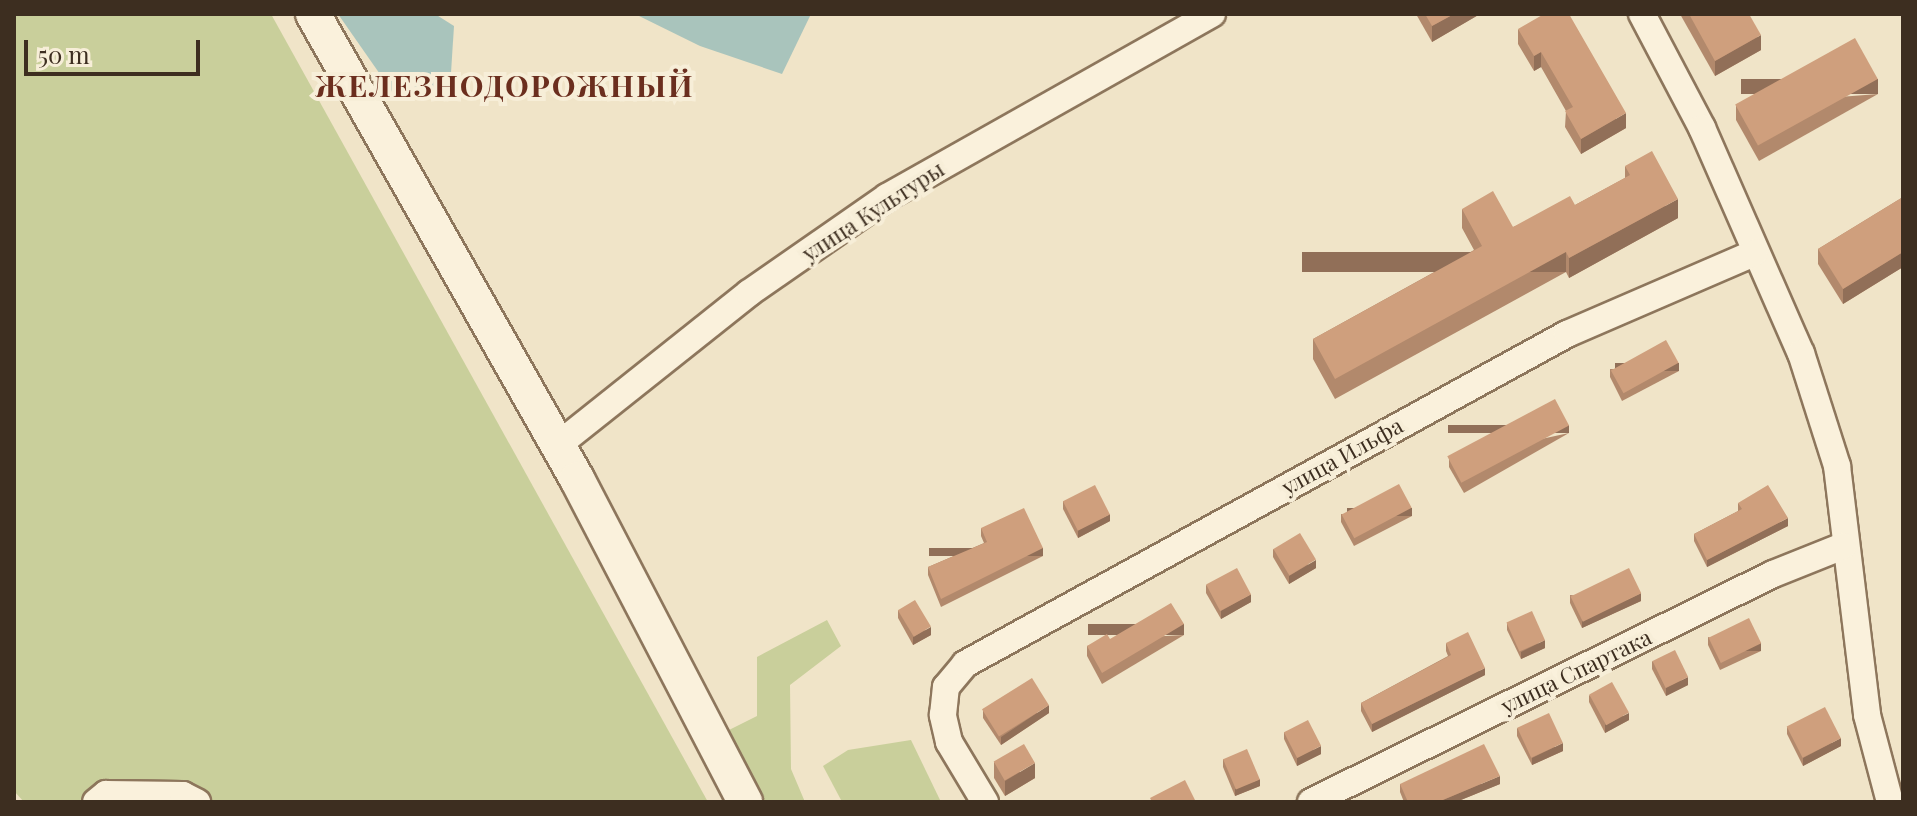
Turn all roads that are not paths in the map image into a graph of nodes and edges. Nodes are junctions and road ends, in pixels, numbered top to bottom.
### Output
1 (313, 14) edge
2 (1212, 14) edge
3 (1642, 14) edge
4 (1754, 253) junction
5 (558, 445) junction
6 (1843, 546) junction
7 (96, 802) edge
8 (197, 802) edge
9 (745, 802) edge
10 (985, 802) edge
11 (1311, 802) edge
12 (1890, 802) edge

1 - 5 street
2 - 5 street, улица Культуры
3 - 4 street
4 - 6 street
4 - 10 street, улица Ильфа
5 - 9 street
6 - 11 street, улица Спартака
6 - 12 street
7 - 8 street

